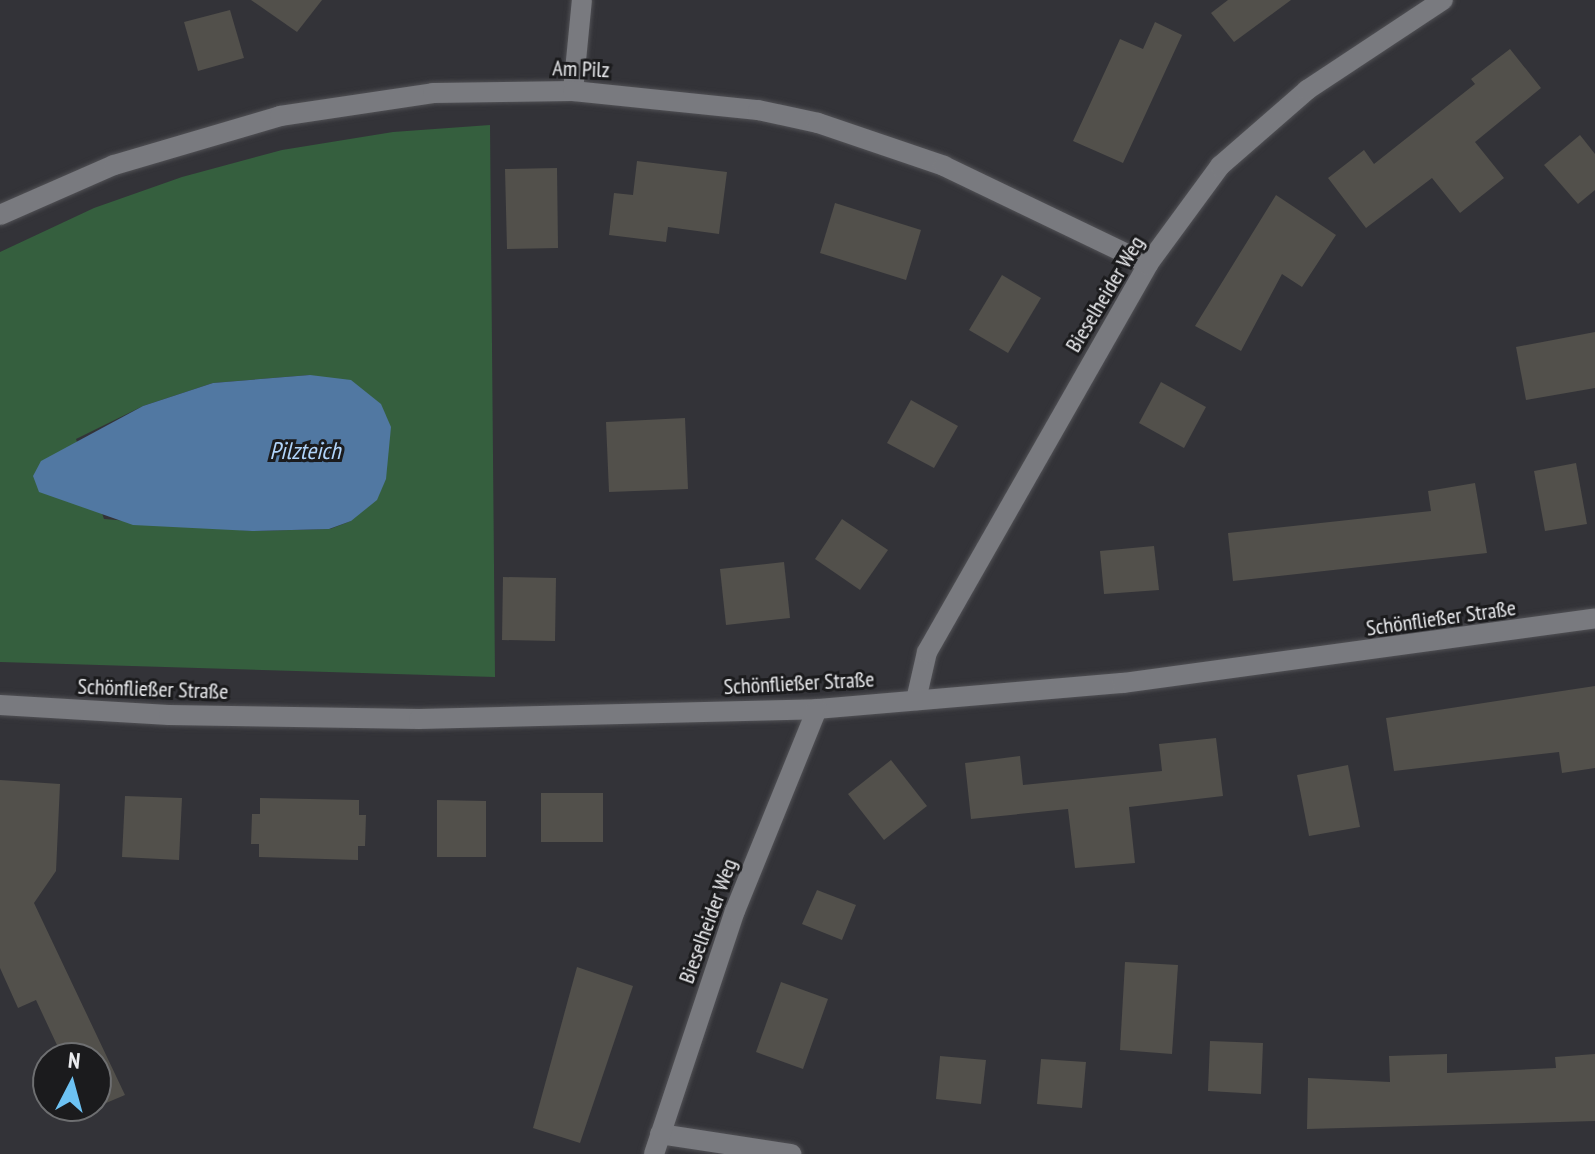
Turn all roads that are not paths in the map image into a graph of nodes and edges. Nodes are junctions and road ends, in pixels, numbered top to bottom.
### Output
1 (582, 0) edge
2 (1443, 0) edge
3 (573, 91) junction
4 (0, 215) edge
5 (1148, 264) junction
6 (1595, 618) edge
7 (916, 700) junction
8 (0, 705) edge
9 (817, 709) junction
10 (657, 1144) edge
11 (791, 1154) edge

1 - 3 street
2 - 5 street, Bieselheider Weg
3 - 4 street, Am Pilz
3 - 5 street, Am Pilz
5 - 7 street, Bieselheider Weg
6 - 7 street, Schönfließer Straße
7 - 9 street, Schönfließer Straße
8 - 9 street, Schönfließer Straße
9 - 10 street, Bieselheider Weg
10 - 11 street

